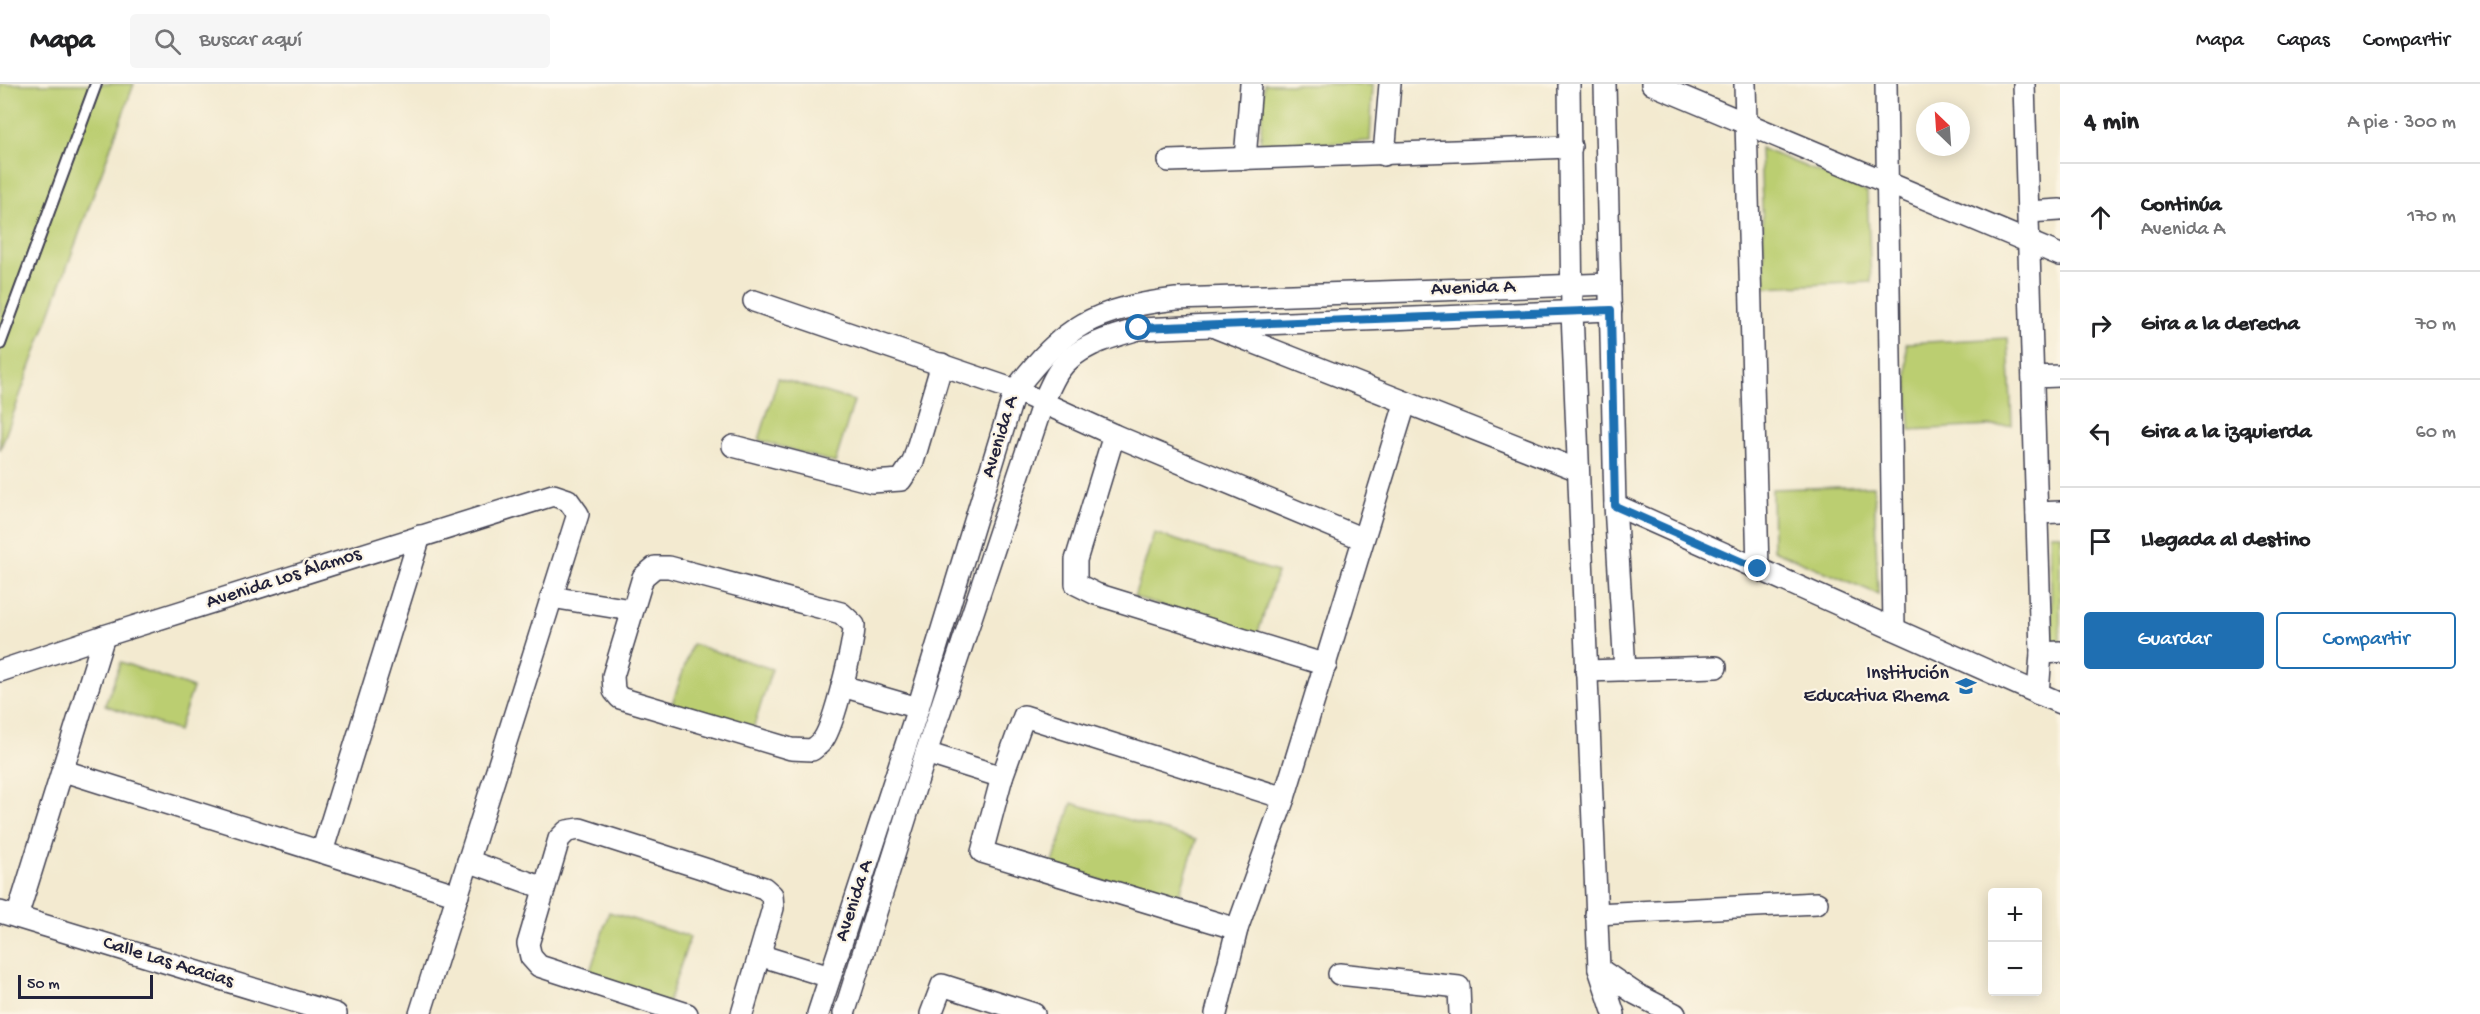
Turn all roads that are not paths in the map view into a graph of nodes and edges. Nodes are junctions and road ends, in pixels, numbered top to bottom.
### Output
1 (96, 84) edge
2 (1251, 84) edge
3 (1390, 84) edge
4 (1569, 84) edge
5 (1605, 84) edge
6 (1652, 84) edge
7 (1745, 84) edge
8 (1886, 84) edge
9 (2024, 84) edge
10 (1746, 123) junction
11 (1571, 147) junction
12 (1384, 155) junction
13 (1245, 159) junction
14 (1170, 161) dead end
15 (1889, 185) junction
16 (2060, 210) edge
17 (2028, 212) junction
18 (2029, 242) junction
19 (2060, 255) edge
20 (1610, 284) junction
21 (1572, 285) junction
22 (754, 301) dead end
23 (1611, 310) junction
24 (1572, 312) junction
25 (1211, 325) junction
26 (0, 344) edge
27 (942, 364) junction
28 (2060, 376) edge
29 (2033, 377) junction
30 (1015, 390) junction
31 (1043, 402) junction
32 (1406, 404) junction
33 (1114, 435) junction
34 (733, 446) dead end
35 (1578, 470) junction
36 (1615, 506) junction
37 (2060, 512) edge
38 (2037, 513) junction
39 (420, 536) junction
40 (1363, 539) junction
41 (1758, 569) junction
42 (551, 597) junction
43 (631, 610) junction
44 (1894, 629) junction
45 (104, 636) junction
46 (2050, 653) edge
47 (1326, 665) junction
48 (1716, 667) dead end
49 (1625, 670) junction
50 (0, 671) edge
51 (1586, 671) junction
52 (842, 686) junction
53 (2038, 694) junction
54 (2060, 704) edge
55 (918, 708) junction
56 (926, 753) junction
57 (64, 771) junction
58 (1002, 777) junction
59 (1284, 798) junction
60 (322, 852) junction
61 (468, 861) junction
62 (544, 888) junction
63 (458, 895) junction
64 (1817, 903) dead end
65 (1596, 914) junction
66 (9, 915) edge
67 (1237, 929) junction
68 (759, 955) junction
69 (1599, 969) junction
70 (1339, 974) dead end
71 (828, 984) junction
72 (846, 1006) edge
73 (336, 1014) edge
74 (420, 1014) edge
75 (687, 1014) edge
76 (742, 1014) edge
77 (818, 1014) edge
78 (931, 1014) edge
79 (1034, 1014) edge
80 (1216, 1014) edge
81 (1460, 1014) edge
82 (1614, 1014) edge
83 (1675, 1014) edge

1 - 26 lane
2 - 13 street
3 - 12 street
4 - 11 street
5 - 20 street
6 - 10 street
7 - 10 street
8 - 15 street
9 - 17 street
10 - 15 street
10 - 41 street
11 - 12 street
11 - 21 street
12 - 13 street
13 - 14 street
15 - 18 street
15 - 44 street
16 - 17 street
17 - 18 street
18 - 19 street
18 - 29 street
20 - 21 street, Avenida A
20 - 23 street
21 - 24 street
21 - 30 street, Avenida A
22 - 27 street
23 - 24 street, Avenida A
23 - 36 street
24 - 25 street, Avenida A
24 - 35 street
25 - 31 street, Avenida A
25 - 32 street
27 - 30 street
27 - 34 street
28 - 29 street
29 - 38 street
30 - 31 street
30 - 55 street, Avenida A
31 - 33 street
31 - 56 street, Avenida A
32 - 35 street
32 - 40 street
33 - 40 street
33 - 47 street
35 - 51 street
36 - 41 street
36 - 49 street
37 - 38 street
38 - 46 street
39 - 42 street, Avenida Los Álamos
39 - 45 street, Avenida Los Álamos
39 - 60 street
40 - 47 street
41 - 44 street
42 - 43 street
42 - 61 street
43 - 52 street
43 - 52 street
44 - 53 street
45 - 50 street, Avenida Los Álamos
45 - 57 street
46 - 53 street
47 - 59 street
48 - 49 street
49 - 51 street
51 - 65 street
52 - 55 street
53 - 54 street
55 - 71 street, Avenida A
56 - 58 street
56 - 72 street, Avenida A
57 - 60 street
57 - 66 street
58 - 59 street
58 - 67 street
59 - 67 street
60 - 63 street
61 - 62 street
61 - 63 street
62 - 68 street
62 - 75 street
63 - 74 street
64 - 65 street
65 - 69 street
66 - 73 street, Calle Las Acacias
67 - 80 street
68 - 71 street
68 - 76 street
69 - 82 street
69 - 83 street
70 - 81 street
71 - 72 street
71 - 77 street, Avenida A
78 - 79 street

